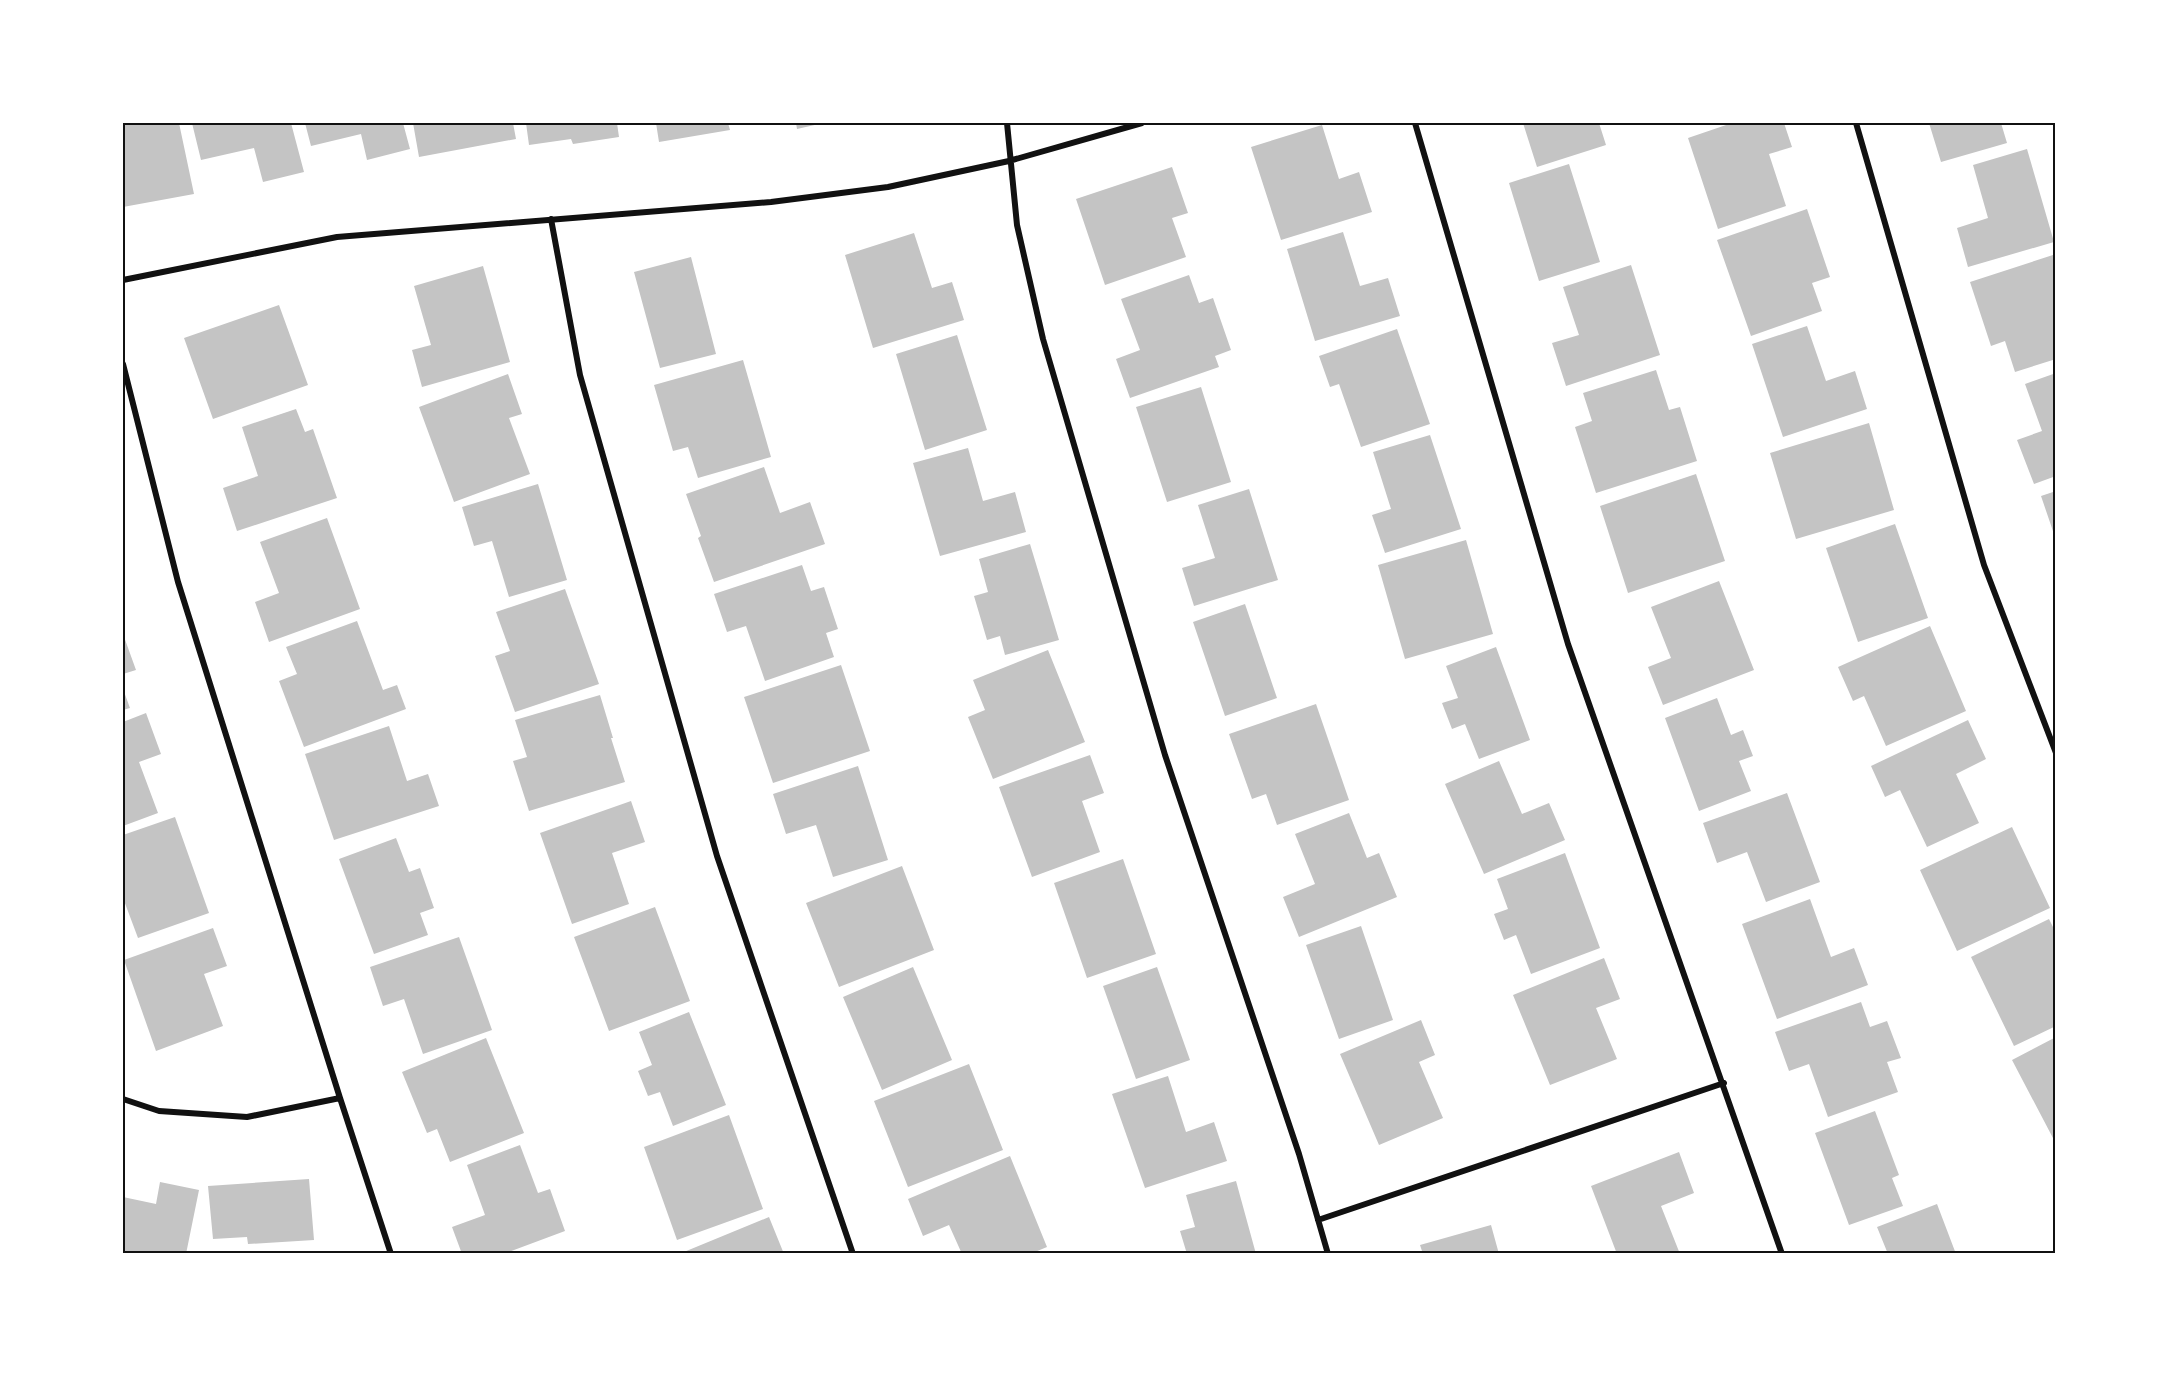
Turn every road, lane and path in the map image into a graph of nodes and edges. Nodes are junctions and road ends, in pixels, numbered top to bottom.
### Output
1 (1007, 123) edge
2 (1142, 123) edge
3 (1415, 123) edge
4 (1856, 123) edge
5 (1009, 161) junction
6 (551, 219) junction
7 (123, 280) edge
8 (123, 364) edge
9 (2056, 753) edge
10 (1724, 1083) junction
11 (340, 1098) junction
12 (123, 1099) edge
13 (1318, 1220) junction
14 (391, 1254) edge
15 (853, 1254) edge
16 (1328, 1254) edge
17 (1782, 1254) edge

1 - 5 street
2 - 5 street
3 - 10 street
4 - 9 street
5 - 6 street
5 - 13 street
6 - 7 street
6 - 15 street
8 - 11 street
10 - 13 street
10 - 17 street
11 - 12 street
11 - 14 street
13 - 16 street

